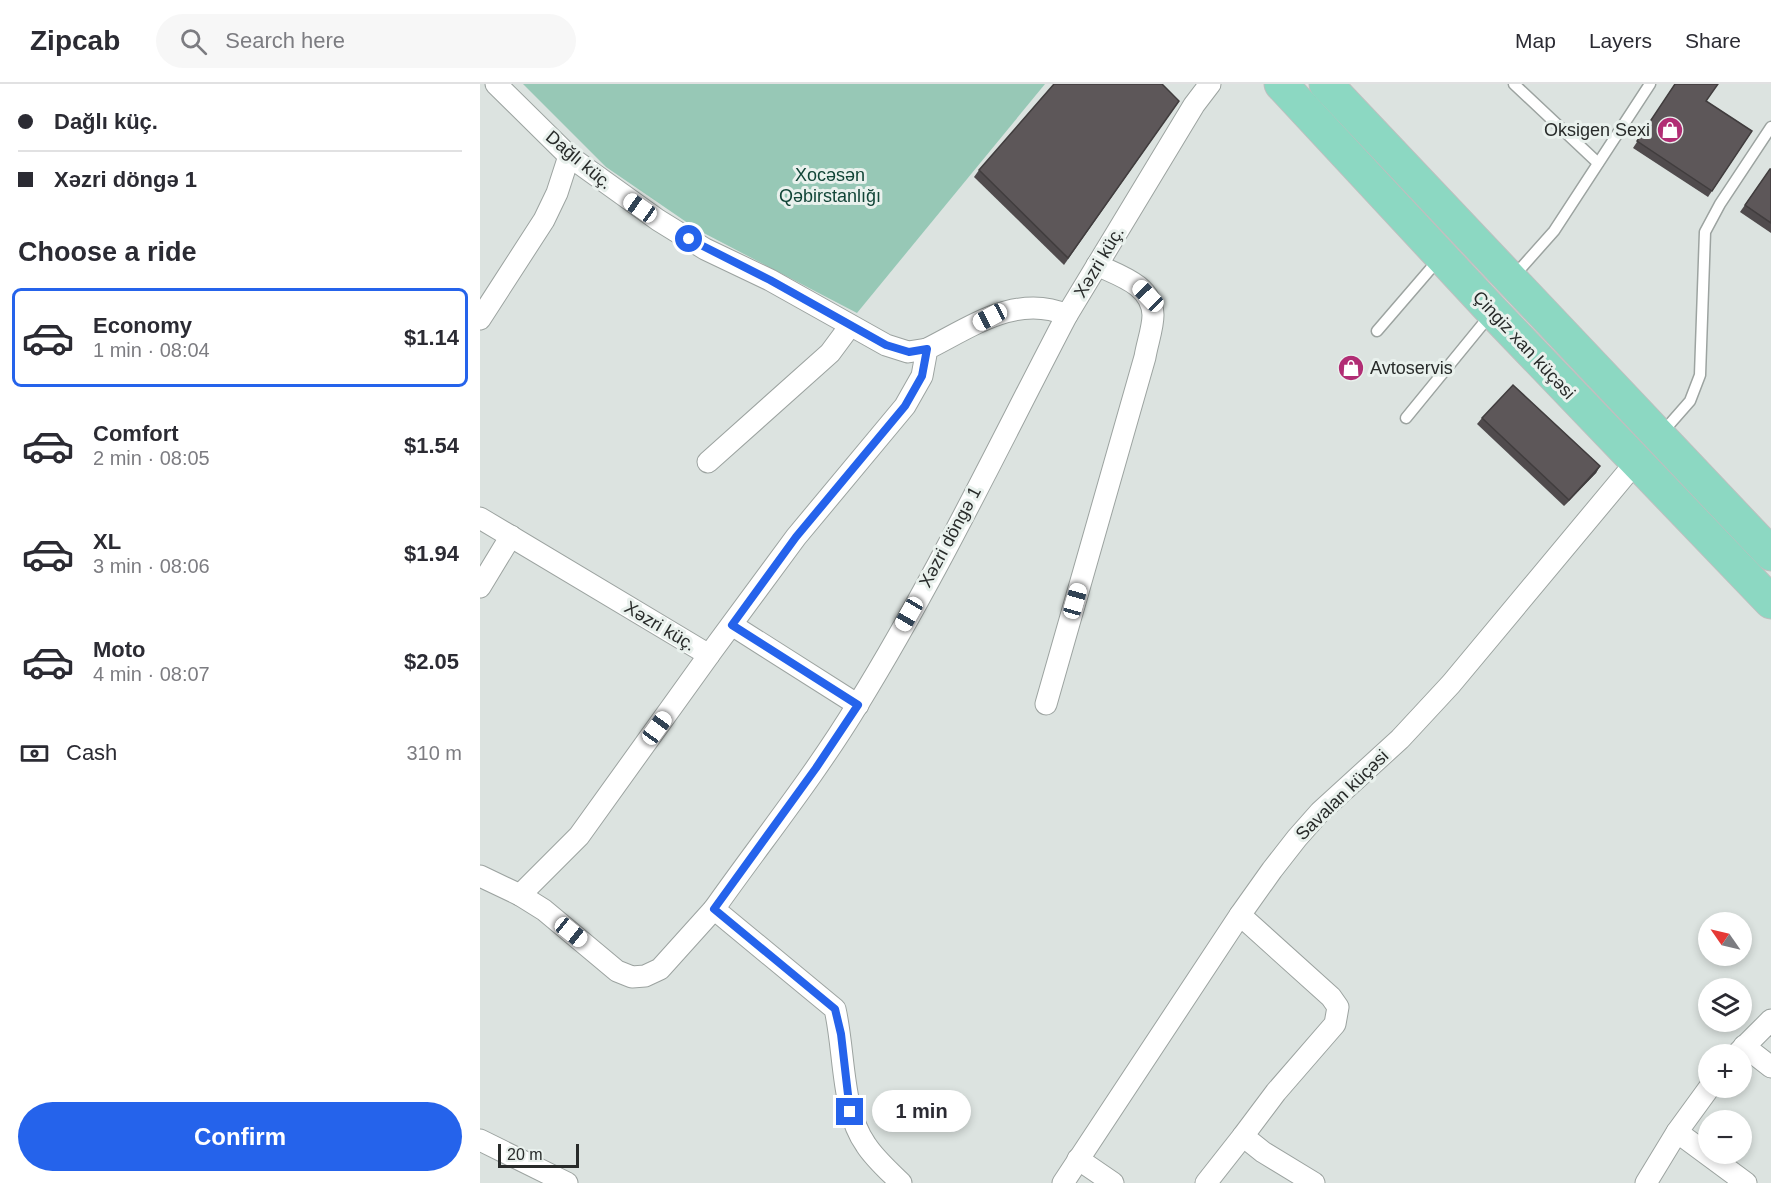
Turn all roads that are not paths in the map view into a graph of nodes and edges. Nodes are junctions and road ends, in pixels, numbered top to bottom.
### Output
1 (496, 84) edge
2 (1209, 84) edge
3 (1281, 84) edge
4 (1326, 84) edge
5 (1514, 84) edge
6 (1650, 84) edge
7 (1771, 127) edge
8 (569, 156) junction
9 (1598, 163) junction
10 (1442, 256) junction
11 (1097, 265) junction
12 (1510, 279) junction
13 (1493, 312) junction
14 (1067, 315) junction
15 (480, 319) edge
16 (850, 326) junction
17 (1377, 331) dead end
18 (927, 349) junction
19 (1406, 418) dead end
20 (1659, 437) junction
21 (708, 462) dead end
22 (1636, 462) junction
23 (480, 518) edge
24 (511, 536) junction
25 (1771, 554) edge
26 (480, 587) edge
27 (1771, 602) edge
28 (732, 625) junction
29 (709, 656) junction
30 (1046, 704) dead end
31 (858, 705) junction
32 (480, 876) edge
33 (520, 895) junction
34 (714, 909) junction
35 (1240, 915) junction
36 (1771, 1020) edge
37 (1746, 1044) edge
38 (1752, 1057) edge
39 (1771, 1067) edge
40 (1701, 1098) edge
41 (1677, 1132) junction
42 (1243, 1136) junction
43 (480, 1140) edge
44 (1078, 1160) junction
45 (567, 1183) edge
46 (901, 1183) edge
47 (1063, 1183) edge
48 (1113, 1183) edge
49 (1206, 1183) edge
50 (1314, 1183) edge
51 (1646, 1183) edge
52 (1746, 1183) edge

1 - 8 street, Dağlı küç.
2 - 11 street, Xəzri küç.
3 - 10 main road, Çingiz xan küçəsi
4 - 12 main road, Çingiz xan küçəsi
5 - 9 lane
6 - 9 lane
7 - 20 lane
8 - 15 street
8 - 16 street, Dağlı küç.
9 - 12 lane
10 - 13 main road, Çingiz xan küçəsi
10 - 17 lane
11 - 14 street, Xəzri küç.
11 - 30 street
12 - 20 main road, Çingiz xan küçəsi
13 - 19 lane
13 - 22 main road, Çingiz xan küçəsi
14 - 18 street, Xəzri küç.
14 - 31 street, Xəzri döngə 1
16 - 18 street, Dağlı küç.
16 - 21 street
18 - 28 street, Xəzri küç.
20 - 25 main road, Çingiz xan küçəsi
22 - 27 main road, Çingiz xan küçəsi
22 - 35 street, Savalan küçəsi
23 - 24 street, Xəzri küç.
24 - 26 street
24 - 29 street, Xəzri küç.
28 - 29 street, Xəzri küç.
28 - 31 street
29 - 33 street
31 - 34 street, Xəzri döngə 1
32 - 33 street
33 - 34 street, Xəzri döngə 1
34 - 46 street
35 - 42 street
35 - 44 street, Savalan küçəsi
36 - 37 street
38 - 39 street
40 - 41 street
41 - 51 street
41 - 52 street
42 - 49 street
42 - 50 street
43 - 45 street
44 - 47 street, Savalan küçəsi
44 - 48 street

